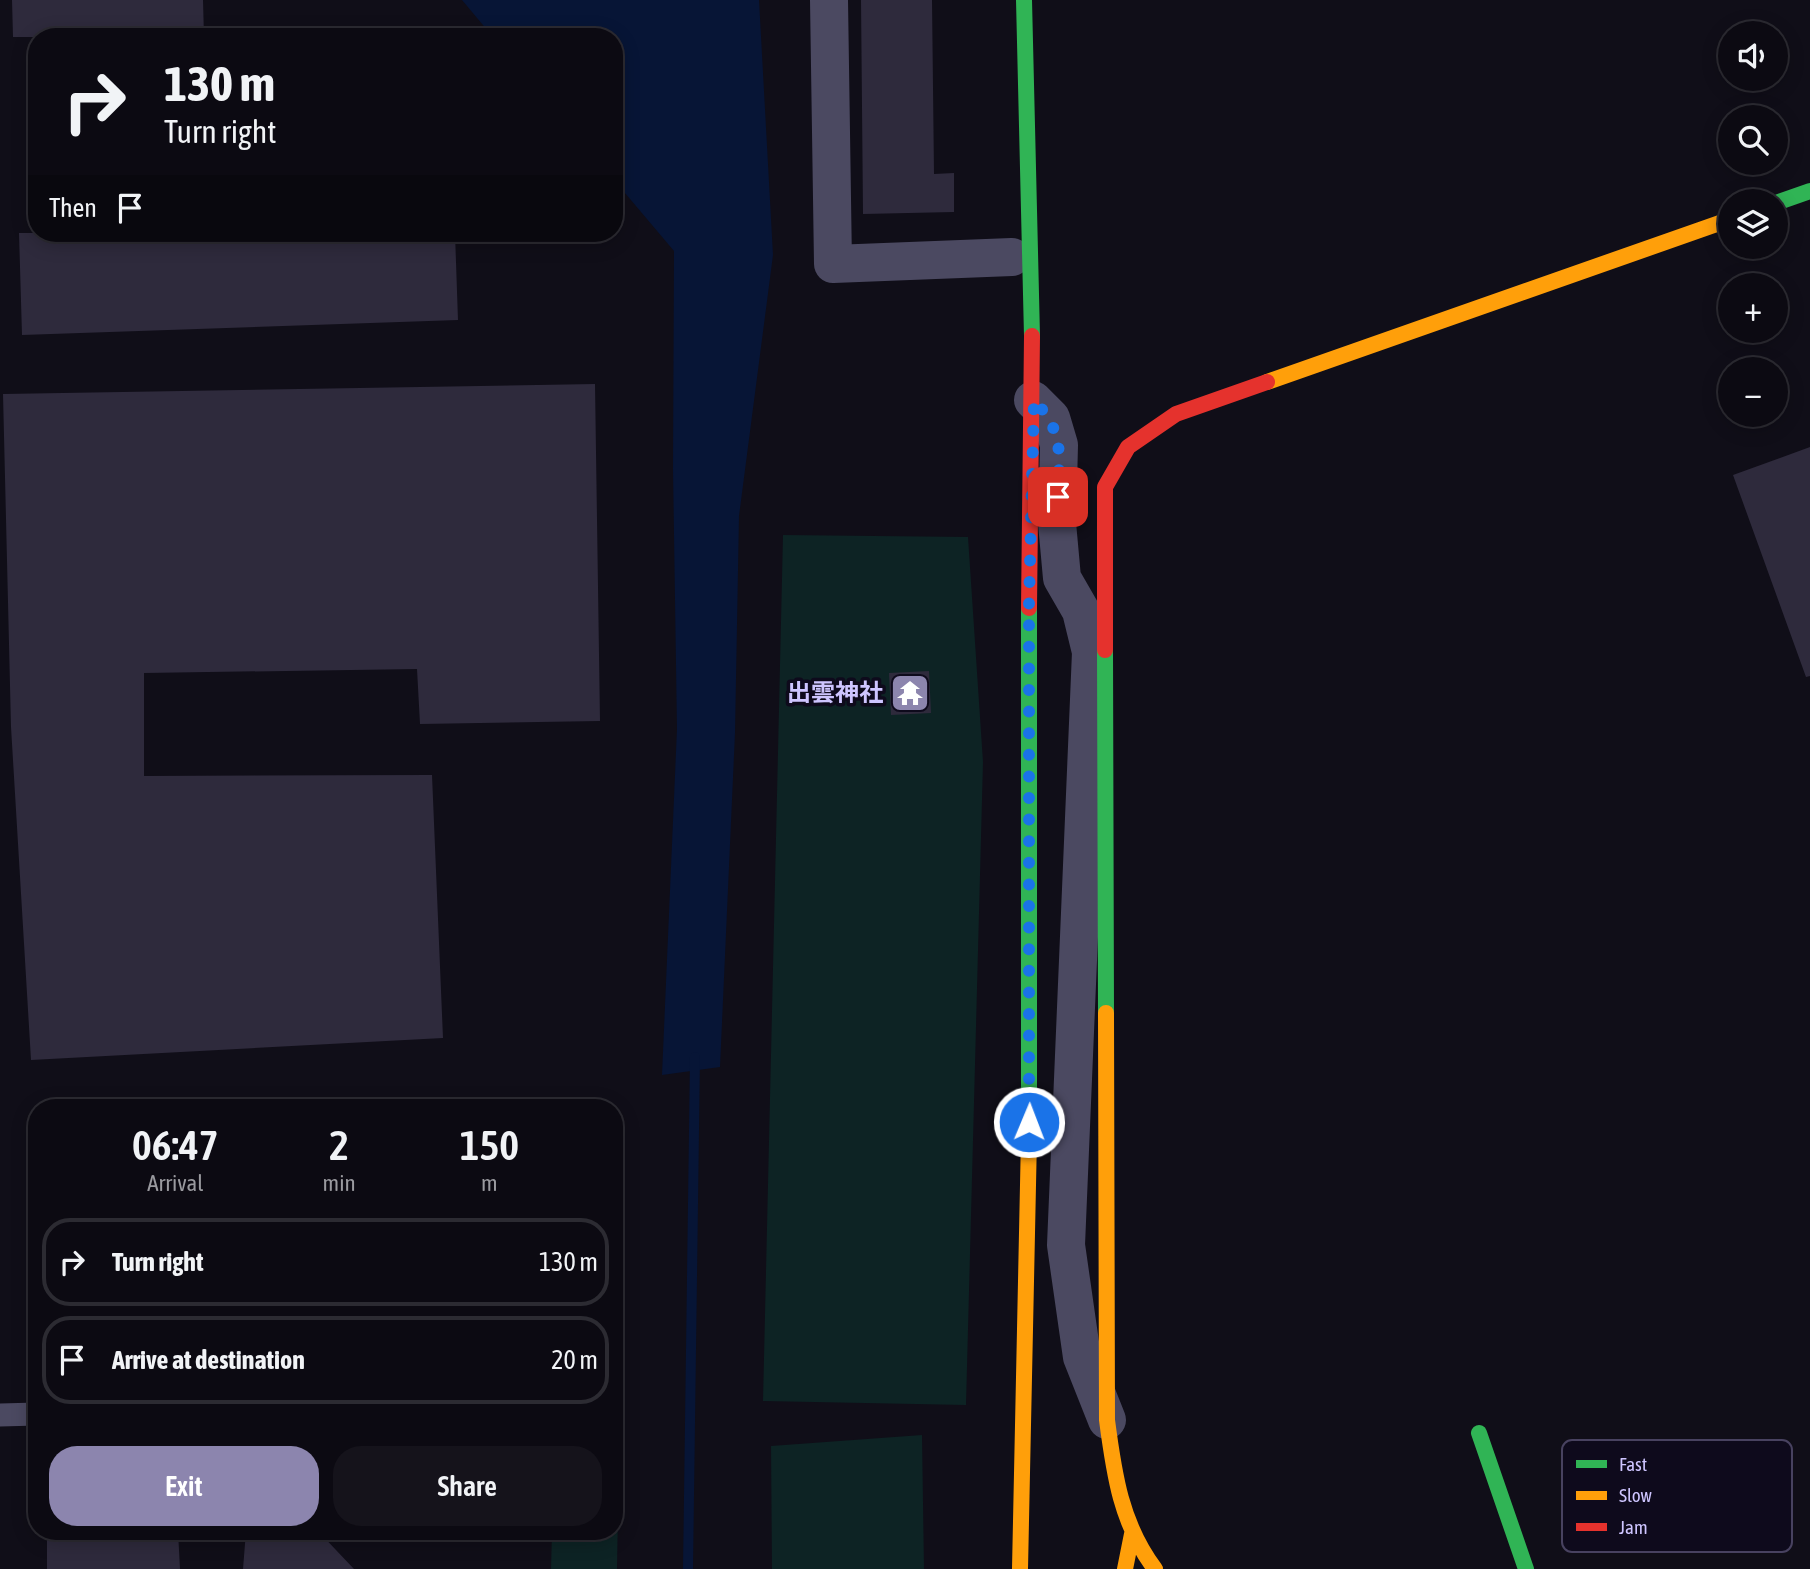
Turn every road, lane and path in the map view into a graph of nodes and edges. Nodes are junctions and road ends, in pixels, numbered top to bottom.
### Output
1 (829, 0) edge
2 (1024, 0) edge
3 (1810, 191) edge
4 (1788, 198) edge
5 (1718, 224) edge
6 (1012, 257) dead end
7 (1034, 400) junction
8 (0, 1415) edge
9 (28, 1415) edge
10 (1107, 1420) junction
11 (1479, 1433) dead end
12 (1132, 1534) junction
13 (1020, 1569) edge
14 (1125, 1569) edge
15 (1155, 1569) edge
16 (1526, 1569) edge

1 - 6 street
2 - 7 street
3 - 4 street
5 - 10 street
7 - 10 street
7 - 13 street
8 - 9 lane
10 - 12 street
11 - 16 street
12 - 14 street
12 - 15 street

